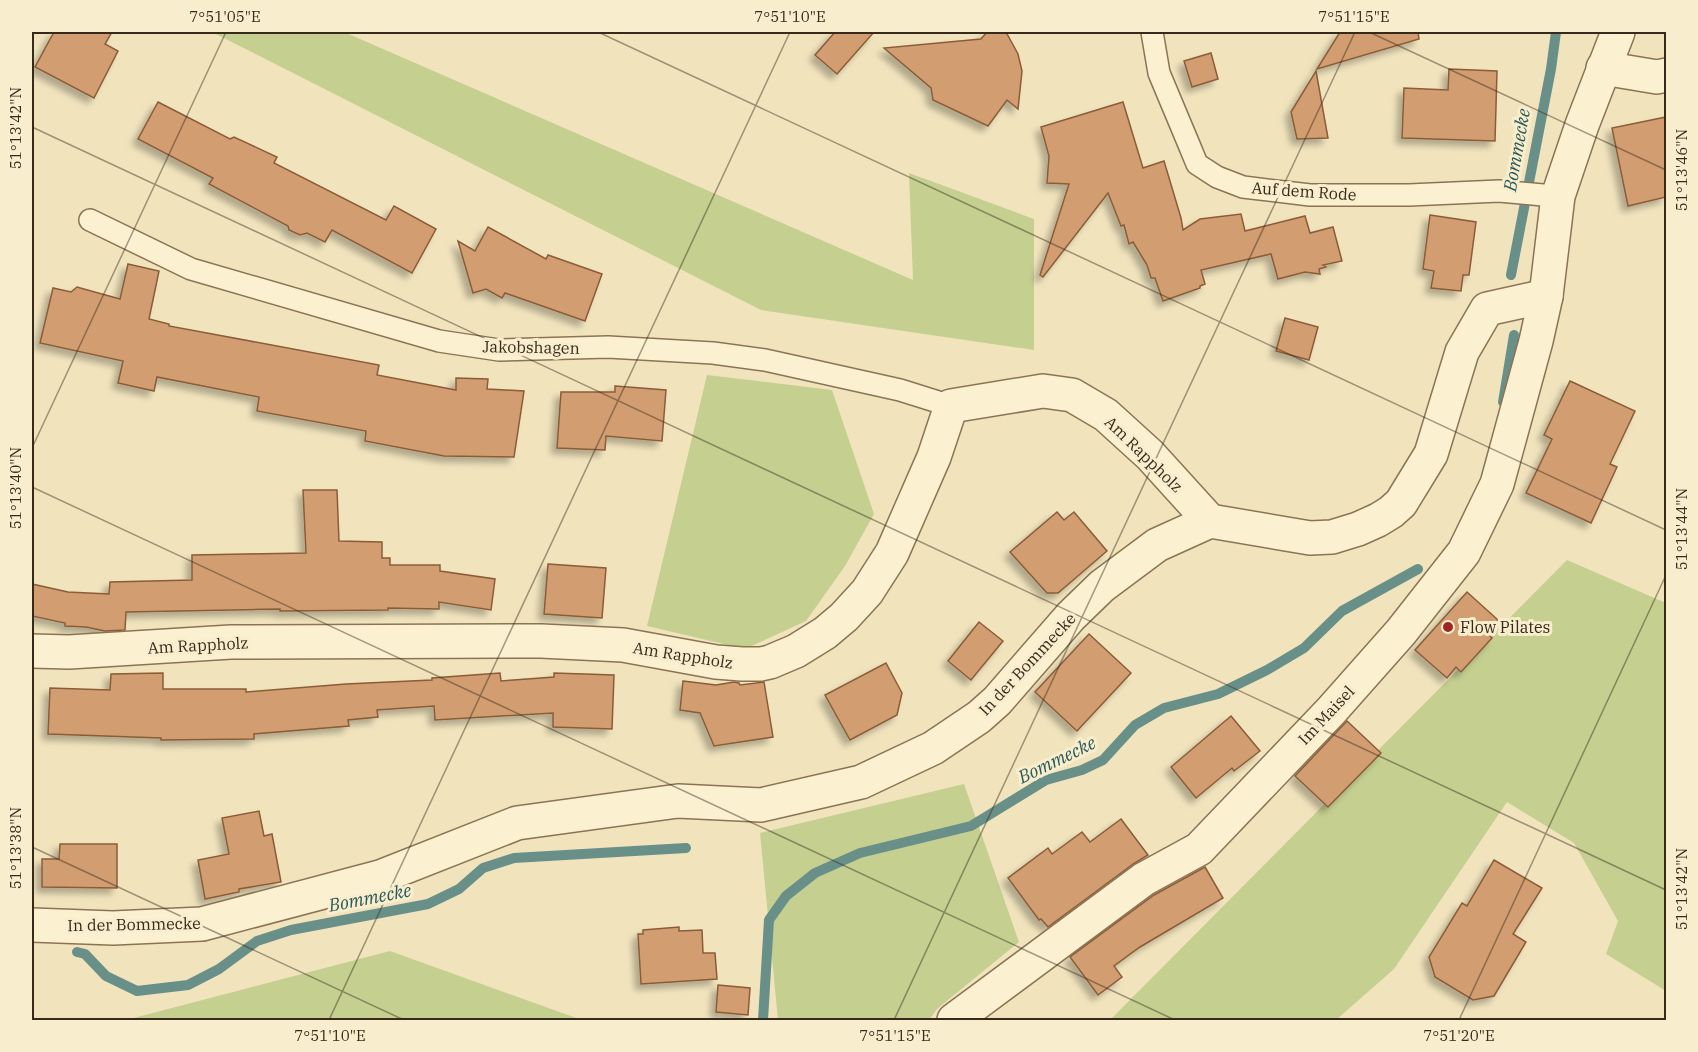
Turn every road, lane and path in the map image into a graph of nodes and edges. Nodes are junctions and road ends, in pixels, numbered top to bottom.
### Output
1 (1152, 32) edge
2 (1618, 32) edge
3 (1603, 68) junction
4 (1666, 75) edge
5 (1550, 196) junction
6 (90, 220) dead end
7 (1544, 297) junction
8 (951, 406) junction
9 (1210, 521) junction
10 (32, 651) edge
11 (32, 925) edge
12 (954, 1020) edge

1 - 5 lane, Auf dem Rode
2 - 3 street
3 - 4 street
3 - 5 street
5 - 7 street
6 - 8 lane, Jakobshagen
7 - 9 street
7 - 12 street, Im Maisel
8 - 9 street, Am Rappholz
8 - 10 street, Am Rappholz
9 - 11 street, In der Bommecke

